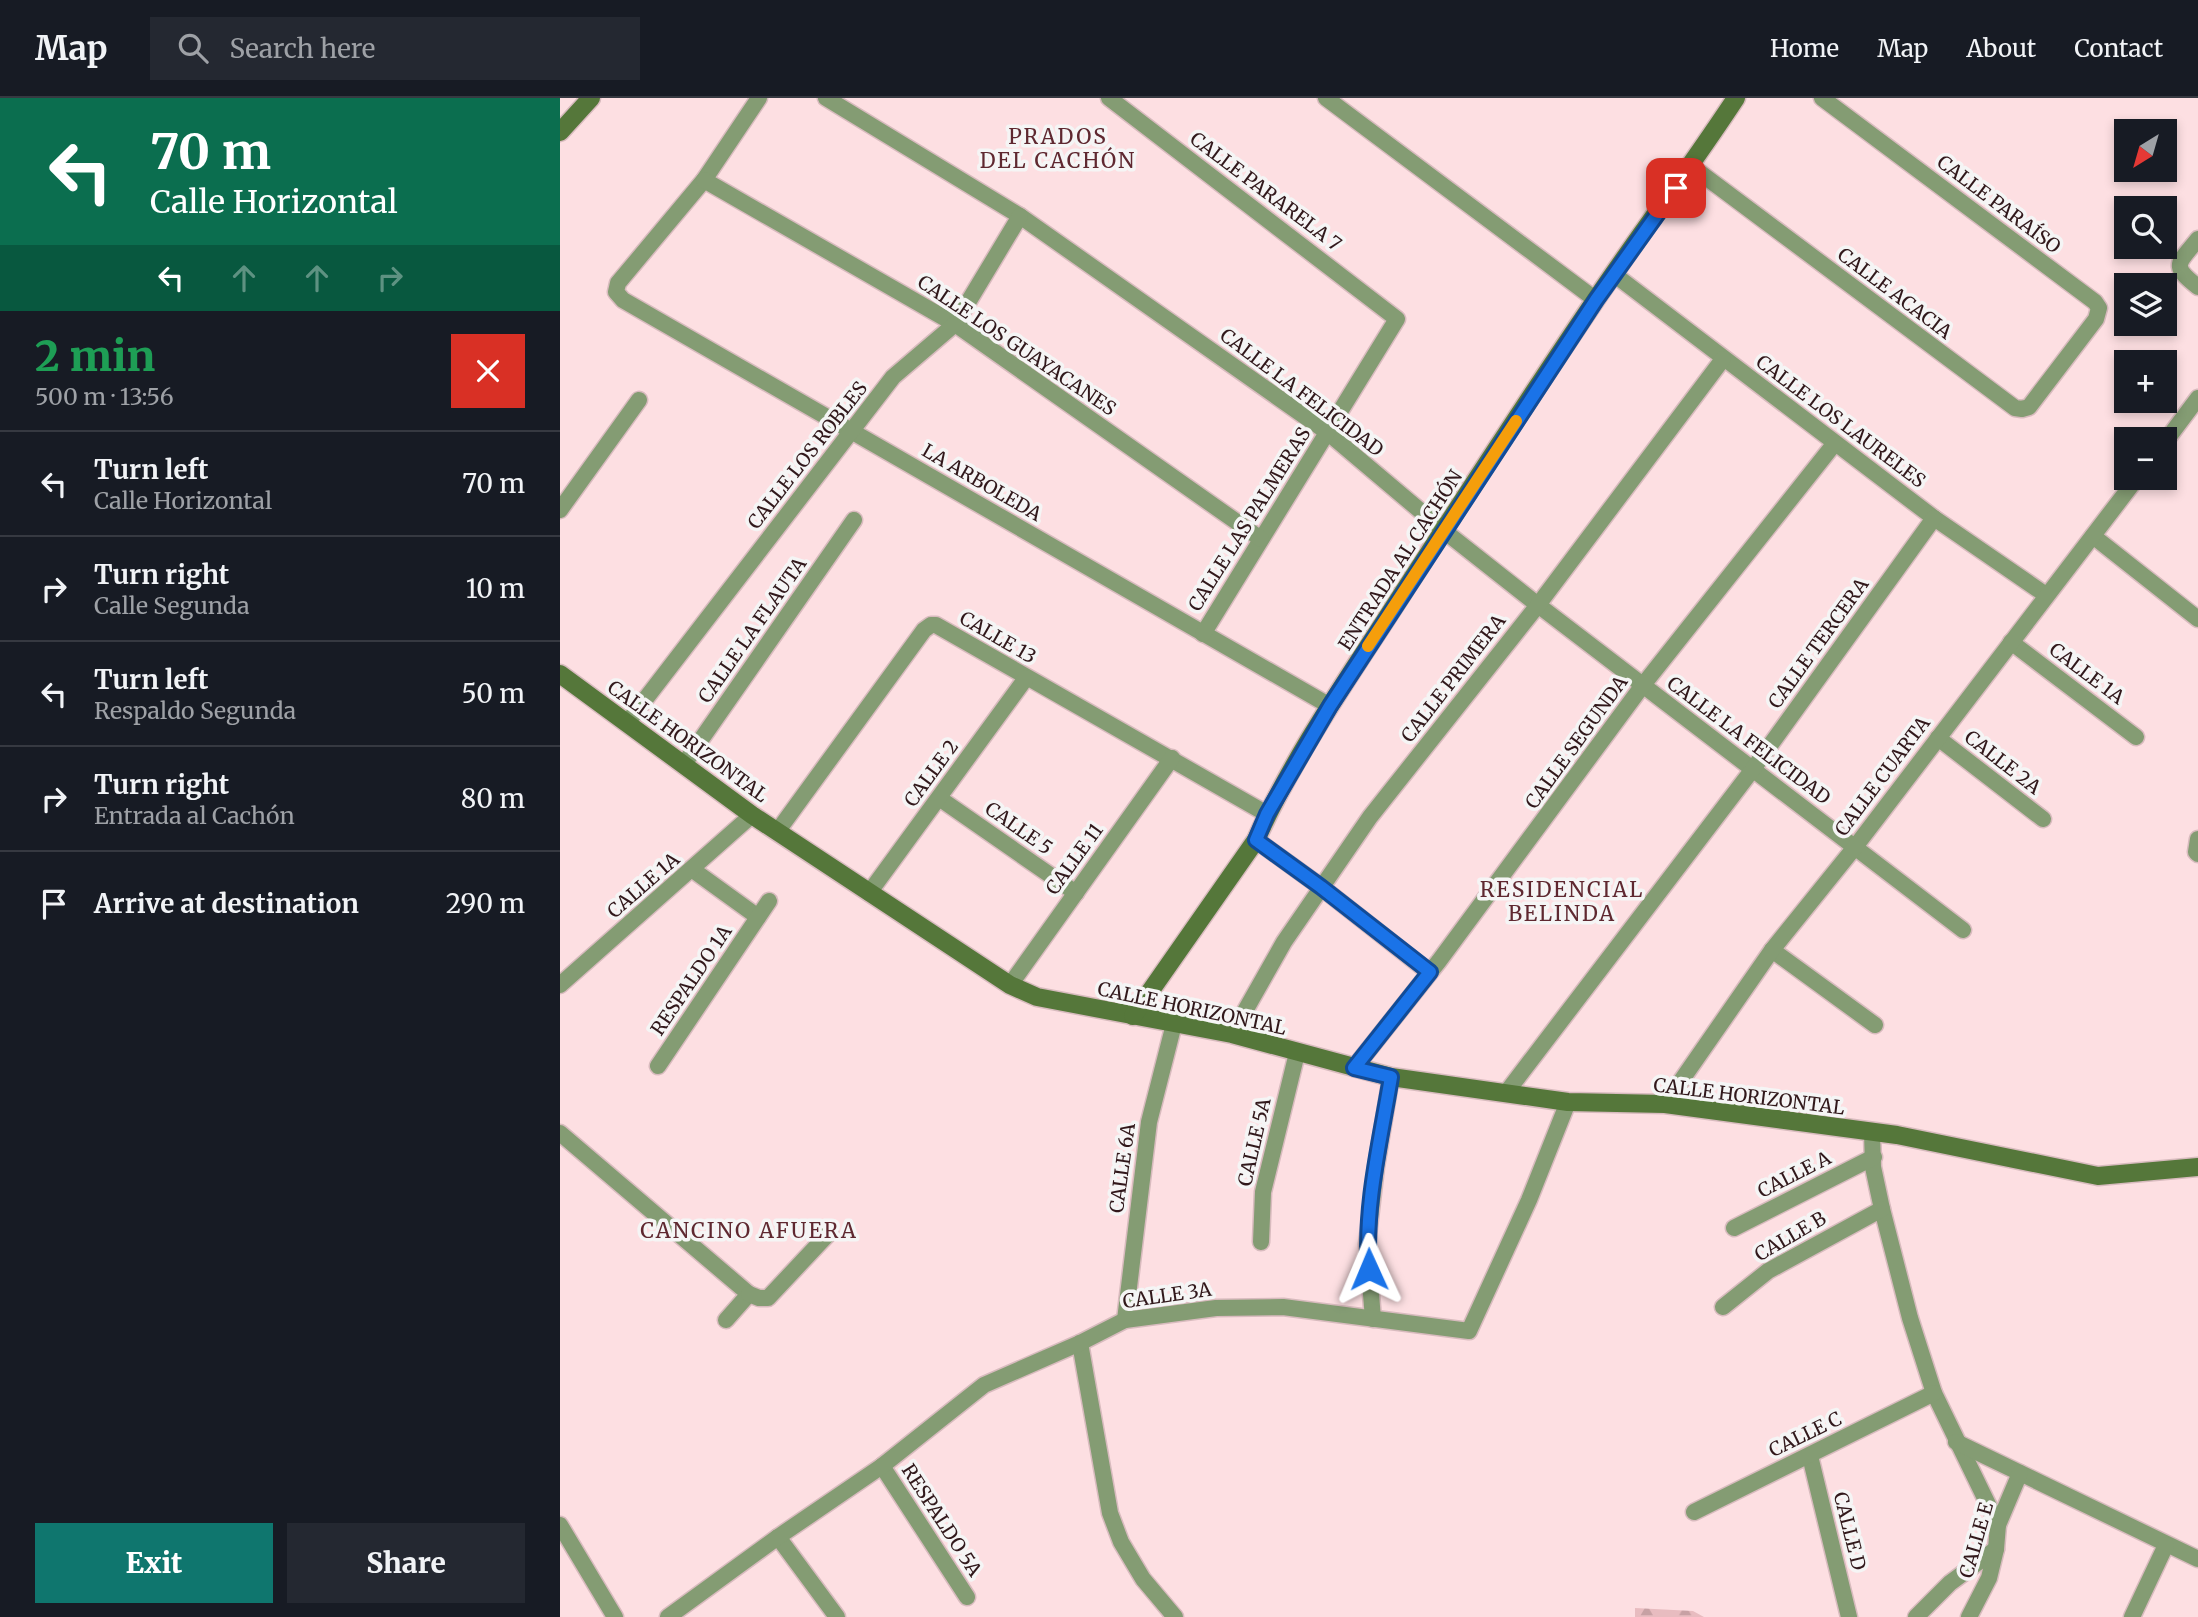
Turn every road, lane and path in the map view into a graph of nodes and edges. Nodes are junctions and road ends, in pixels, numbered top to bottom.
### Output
1 (591, 98) edge
2 (759, 98) edge
3 (826, 98) edge
4 (1110, 98) edge
5 (1326, 98) edge
6 (1735, 98) edge
7 (1822, 98) edge
8 (560, 132) edge
9 (1691, 166) junction
10 (704, 180) junction
11 (1020, 216) junction
12 (2198, 239) edge
13 (1615, 275) junction
14 (2198, 287) edge
15 (1596, 300) junction
16 (1397, 319) joint
17 (955, 324) junction
18 (1723, 359) junction
19 (2065, 360) joint
20 (2198, 398) edge
21 (639, 400) dead end
22 (2176, 427) edge
23 (852, 430) junction
24 (1327, 432) junction
25 (1835, 443) junction
26 (2128, 490) edge
27 (560, 510) edge
28 (1934, 518) junction
29 (854, 520) dead end
30 (1443, 530) junction
31 (2093, 536) junction
32 (1261, 539) junction
33 (2046, 596) junction
34 (1538, 605) junction
35 (2198, 618) edge
36 (1203, 634) junction
37 (2011, 642) junction
38 (560, 674) edge
39 (1026, 678) junction
40 (1643, 685) junction
41 (1330, 706) junction
42 (627, 723) junction
43 (2136, 737) dead end
44 (1938, 738) junction
45 (1172, 758) junction
46 (684, 764) junction
47 (1753, 769) junction
48 (939, 798) junction
49 (1267, 814) junction
50 (752, 815) junction
51 (2043, 819) dead end
52 (777, 832) junction
53 (1256, 840) junction
54 (2198, 840) edge
55 (1855, 847) junction
56 (2198, 854) edge
57 (693, 870) junction
58 (1321, 887) junction
59 (869, 893) junction
60 (1076, 893) junction
61 (769, 901) dead end
62 (758, 918) junction
63 (1964, 930) dead end
64 (1772, 950) junction
65 (1430, 972) junction
66 (560, 985) edge
67 (1010, 985) junction
68 (1133, 1016) junction
69 (1174, 1024) junction
70 (1875, 1025) dead end
71 (1232, 1034) junction
72 (1297, 1053) junction
73 (658, 1066) dead end
74 (1354, 1068) junction
75 (1391, 1077) junction
76 (1506, 1093) junction
77 (1568, 1101) junction
78 (1665, 1104) junction
79 (1872, 1132) junction
80 (560, 1133) edge
81 (1874, 1157) junction
82 (2196, 1163) edge
83 (1882, 1209) junction
84 (1734, 1228) dead end
85 (830, 1232) dead end
86 (1261, 1242) dead end
87 (749, 1294) junction
88 (1723, 1307) dead end
89 (1373, 1319) junction
90 (726, 1320) dead end
91 (1125, 1320) junction
92 (1080, 1343) junction
93 (1934, 1393) junction
94 (1956, 1442) junction
95 (1810, 1456) junction
96 (882, 1466) junction
97 (2020, 1473) junction
98 (1694, 1513) dead end
99 (560, 1525) edge
100 (1998, 1525) junction
101 (778, 1537) junction
102 (2166, 1545) junction
103 (1996, 1549) junction
104 (2198, 1559) edge
105 (967, 1597) dead end
106 (615, 1617) edge
107 (668, 1617) edge
108 (836, 1617) edge
109 (1175, 1617) edge
110 (1849, 1617) edge
111 (1916, 1617) edge
112 (1969, 1617) edge
113 (2132, 1617) edge

1 - 8 main road
2 - 10 street
3 - 11 street, CALLE LA FELICIDAD
4 - 16 street, CALLE PARARELA 7
5 - 15 street
6 - 9 main road, ENTRADA AL CACHÓN
7 - 19 street, CALLE PARAÍSO
9 - 13 main road, ENTRADA AL CACHÓN
9 - 19 street, CALLE ACACIA
10 - 17 street, CALLE LOS GUAYACANES
10 - 23 street, LA ARBOLEDA
11 - 17 street, CALLE LOS ROBLES
11 - 24 street, CALLE LA FELICIDAD
12 - 14 street
13 - 15 main road, ENTRADA AL CACHÓN
13 - 18 street, CALLE LOS LAURELES
15 - 30 main road, ENTRADA AL CACHÓN
16 - 24 street, CALLE LAS PALMERAS
17 - 23 street, CALLE LOS ROBLES
17 - 32 street, CALLE LOS GUAYACANES
18 - 25 street, CALLE LOS LAURELES
18 - 34 street, CALLE PRIMERA
20 - 22 street
21 - 27 street
23 - 36 street, LA ARBOLEDA
23 - 42 street, CALLE LOS ROBLES
24 - 30 street, CALLE LA FELICIDAD
24 - 32 street, CALLE LAS PALMERAS
25 - 28 street, CALLE LOS LAURELES
25 - 40 street, CALLE SEGUNDA
26 - 31 street, CALLE CUARTA
28 - 33 street, CALLE LOS LAURELES
28 - 47 street, CALLE TERCERA
29 - 46 street, CALLE LA FLAUTA
30 - 34 street, CALLE LA FELICIDAD
30 - 41 main road, ENTRADA AL CACHÓN
31 - 33 street, CALLE CUARTA
31 - 35 street
32 - 36 street, CALLE LAS PALMERAS
33 - 37 street, CALLE CUARTA
34 - 40 street, CALLE LA FELICIDAD
34 - 58 street, CALLE PRIMERA
36 - 41 street, LA ARBOLEDA
37 - 43 street, CALLE 1A
37 - 44 street, CALLE CUARTA
38 - 42 main road, CALLE HORIZONTAL
39 - 45 street, CALLE 13
39 - 48 street, CALLE 2
39 - 52 street, CALLE 13
40 - 47 street, CALLE LA FELICIDAD
40 - 65 street, CALLE SEGUNDA
41 - 49 main road, ENTRADA AL CACHÓN
42 - 46 main road, CALLE HORIZONTAL
44 - 51 street, CALLE 2A
44 - 55 street, CALLE CUARTA
45 - 49 street, CALLE 13
45 - 60 street, CALLE 11
46 - 50 main road, CALLE HORIZONTAL
47 - 55 street, CALLE LA FELICIDAD
47 - 76 street, CALLE TERCERA
48 - 59 street, CALLE 2
48 - 60 street, CALLE 5
49 - 53 main road, ENTRADA AL CACHÓN
50 - 52 main road, CALLE HORIZONTAL
50 - 57 street, CALLE 1A
52 - 59 main road, CALLE HORIZONTAL
53 - 58 street
53 - 68 main road, ENTRADA AL CACHÓN
54 - 56 street
55 - 63 street, CALLE LA FELICIDAD
55 - 64 street, CALLE CUARTA
57 - 62 street, RESPALDO 1A
57 - 66 street, CALLE 1A
58 - 65 street
58 - 71 street, CALLE PRIMERA
59 - 67 main road, CALLE HORIZONTAL
60 - 67 street, CALLE 11
61 - 62 street, RESPALDO 1A
62 - 73 street, RESPALDO 1A
64 - 70 street
64 - 78 street, CALLE CUARTA
65 - 74 street, CALLE SEGUNDA
67 - 68 main road, CALLE HORIZONTAL
68 - 69 main road, CALLE HORIZONTAL
69 - 71 main road, CALLE HORIZONTAL
69 - 91 street, CALLE 6A
71 - 72 main road, CALLE HORIZONTAL
72 - 74 main road, CALLE HORIZONTAL
72 - 86 street, CALLE 5A
74 - 75 main road, CALLE HORIZONTAL
75 - 76 main road, CALLE HORIZONTAL
75 - 89 street
76 - 77 main road, CALLE HORIZONTAL
77 - 78 main road, CALLE HORIZONTAL
77 - 89 street, CALLE 3A
78 - 79 main road, CALLE HORIZONTAL
79 - 81 street
79 - 82 main road, CALLE HORIZONTAL
80 - 87 street
81 - 83 street
81 - 84 street, CALLE A
83 - 88 street, CALLE B
83 - 93 street
85 - 87 street
87 - 90 street
89 - 91 street, CALLE 3A
91 - 92 street, CALLE 3A
92 - 96 street, CALLE 3A
92 - 109 street
93 - 94 street
93 - 95 street, CALLE C
94 - 97 street
94 - 100 street
95 - 98 street, CALLE C
95 - 110 street, CALLE D
96 - 101 street, CALLE 3A
96 - 105 street, RESPALDO 5A
97 - 100 street, CALLE E
97 - 102 street
99 - 106 street
100 - 103 street, CALLE E
101 - 107 street, CALLE 3A
101 - 108 street
102 - 104 street
102 - 113 street
103 - 111 street
103 - 112 street, CALLE E

